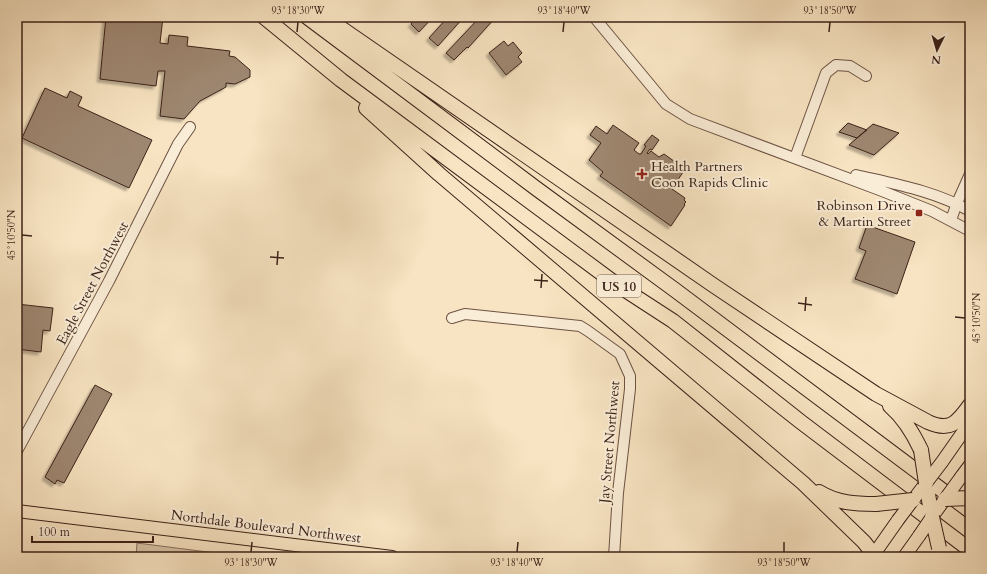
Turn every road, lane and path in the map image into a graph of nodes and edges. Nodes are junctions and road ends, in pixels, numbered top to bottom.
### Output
1 (307, 17) edge
2 (325, 17) edge
3 (594, 17) edge
4 (267, 19) edge
5 (866, 76) dead end
6 (190, 127) dead end
7 (795, 158) junction
8 (815, 166) junction
9 (970, 174) edge
10 (956, 203) junction
11 (970, 211) edge
12 (951, 220) junction
13 (970, 231) edge
14 (452, 318) dead end
15 (876, 394) junction
16 (970, 405) edge
17 (970, 422) edge
18 (17, 451) edge
19 (970, 465) edge
20 (803, 483) junction
21 (926, 484) junction
22 (970, 498) edge
23 (945, 499) junction
24 (914, 500) junction
25 (930, 500) junction
26 (17, 511) edge
27 (970, 511) edge
28 (932, 517) junction
29 (970, 550) edge
30 (941, 553) edge
31 (872, 556) edge
32 (392, 557) edge
33 (614, 557) edge
34 (904, 557) edge

1 - 27 highway, US 10
2 - 15 highway
3 - 7 street
4 - 20 highway
4 - 29 highway, US 10
5 - 7 street
6 - 18 street, Eagle Street Northwest
7 - 8 street
8 - 10 street
8 - 12 street
9 - 10 street
10 - 11 street
10 - 12 street
12 - 13 street
14 - 33 street, Jay Street Northwest
15 - 16 highway
15 - 21 highway, bridge
17 - 21 main road, bridge
19 - 23 main road, bridge
20 - 24 highway, bridge
20 - 31 highway
21 - 24 main road
21 - 25 highway
22 - 23 highway, bridge
23 - 25 highway
23 - 28 main road
24 - 25 highway
24 - 31 main road, bridge
25 - 28 highway
26 - 32 main road, Northdale Boulevard Northwest
28 - 30 highway, bridge
28 - 34 main road, bridge

